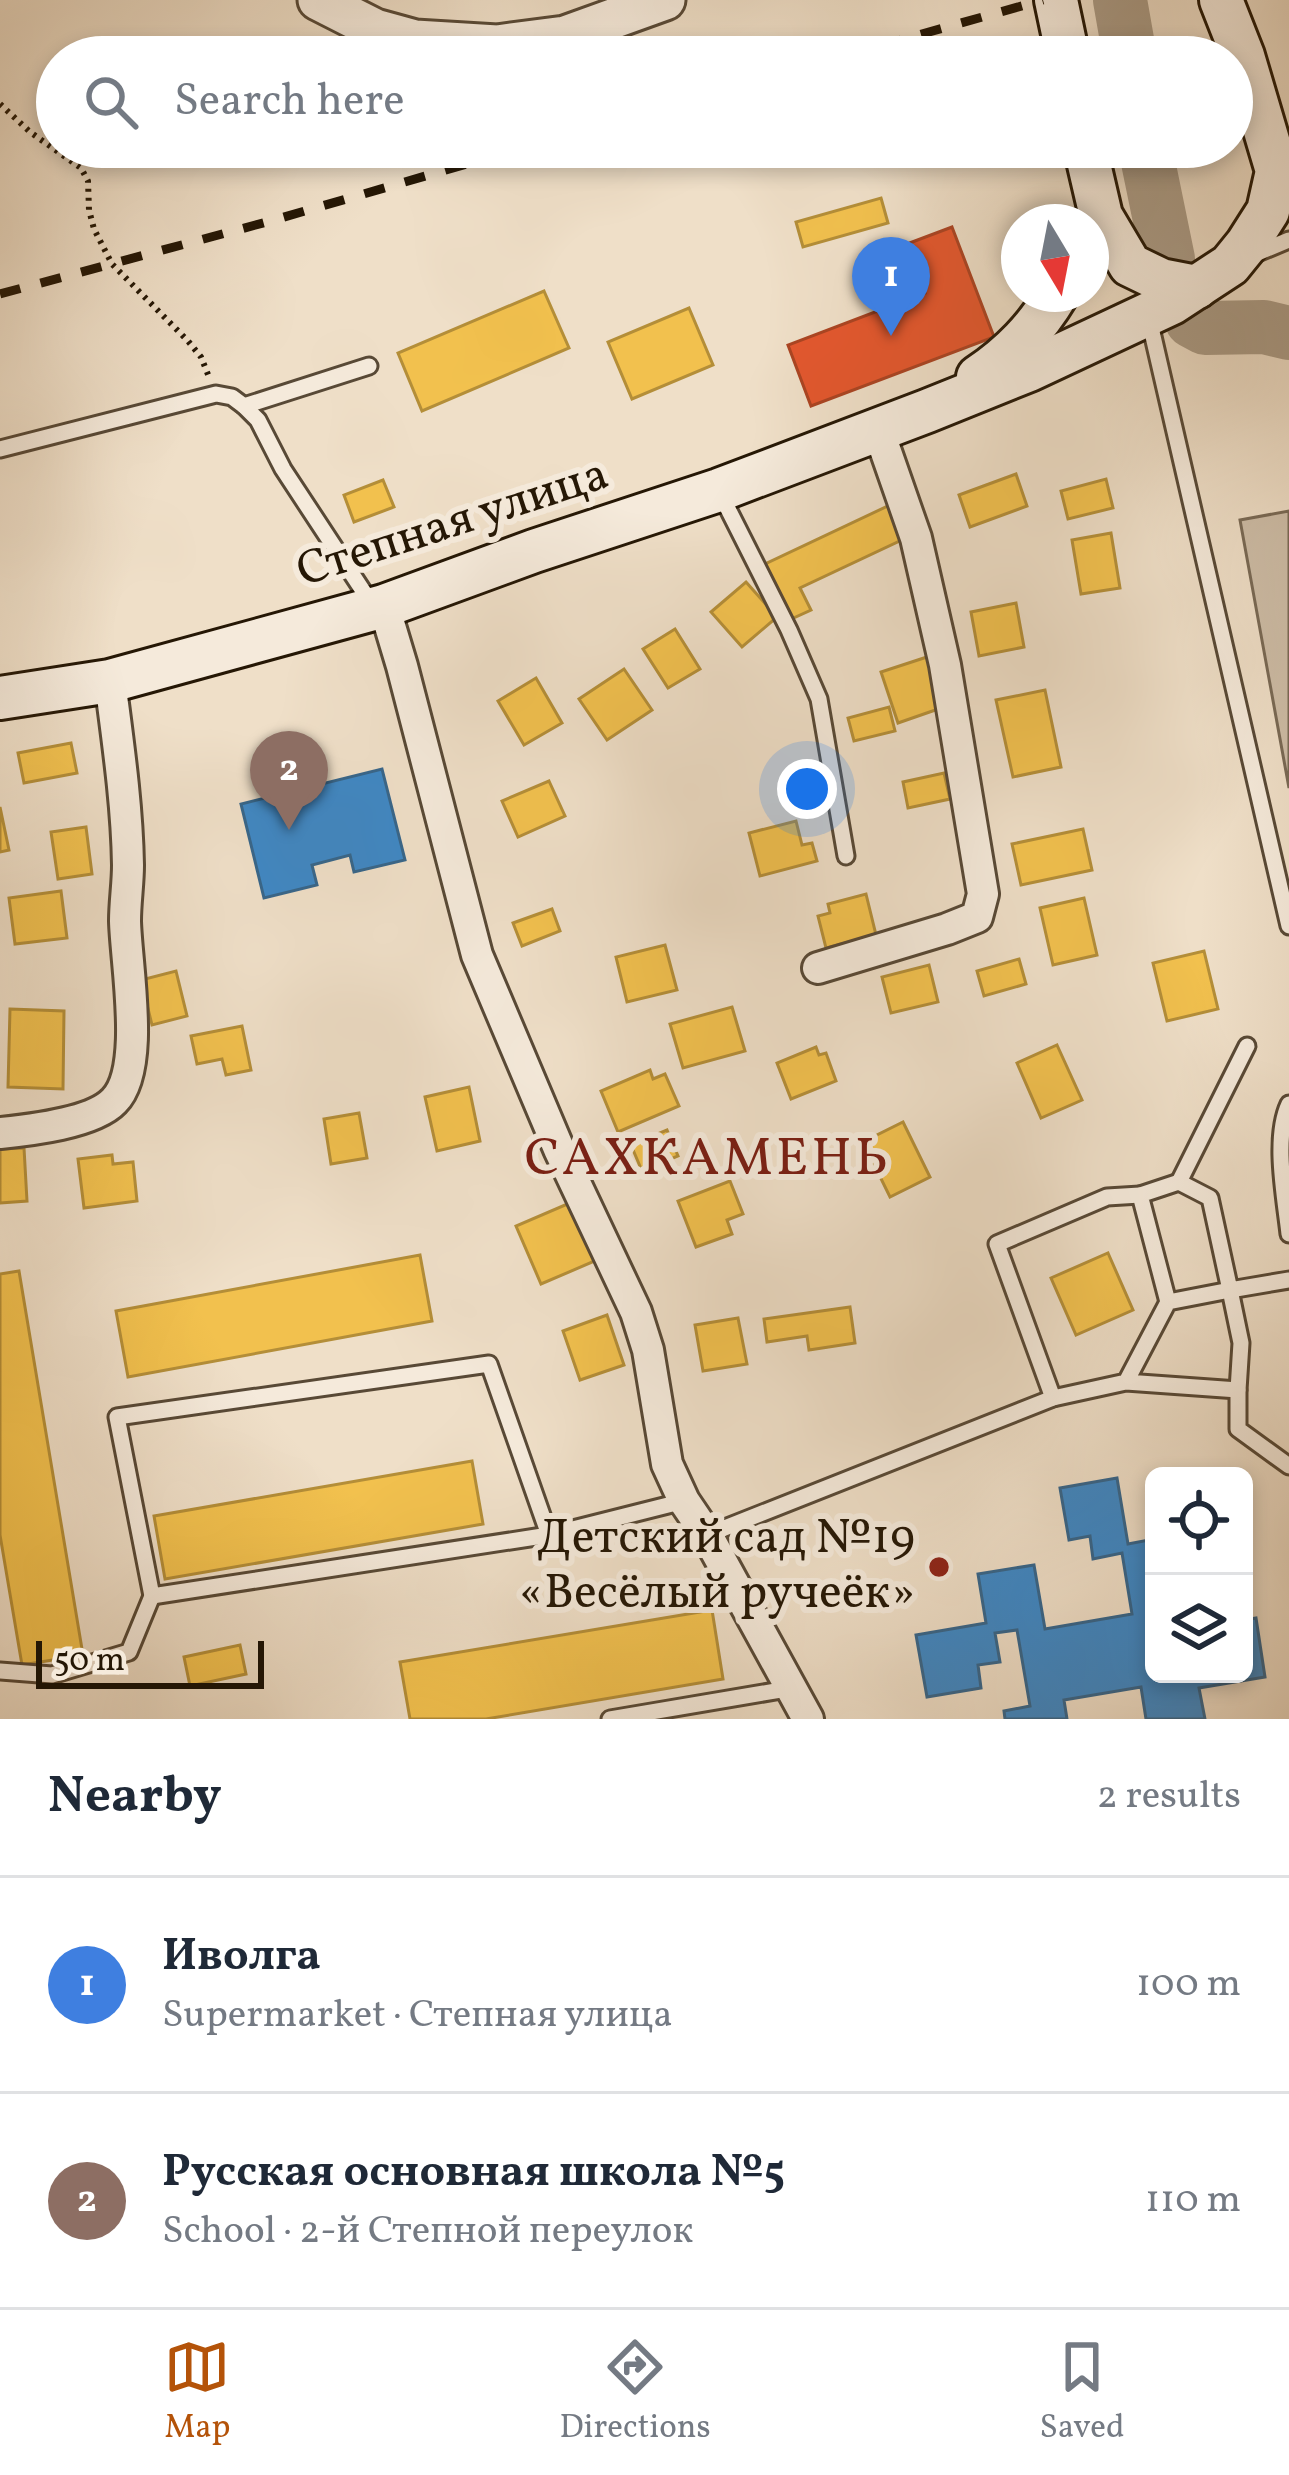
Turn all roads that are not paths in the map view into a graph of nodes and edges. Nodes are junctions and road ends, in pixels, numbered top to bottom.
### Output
1 (318, 0) edge
2 (665, 0) edge
3 (1057, 0) edge
4 (1221, 0) edge
5 (400, 36) edge
6 (565, 36) edge
7 (1064, 36) edge
8 (1235, 36) edge
9 (1253, 74) edge
10 (1273, 109) edge
11 (1086, 168) edge
12 (1090, 168) edge
13 (1080, 204) edge
14 (1282, 216) edge
15 (1214, 276) junction
16 (1046, 312) edge
17 (1149, 316) junction
18 (369, 366) dead end
19 (244, 406) junction
20 (927, 411) junction
21 (878, 429) junction
22 (0, 449) edge
23 (719, 490) junction
24 (380, 607) junction
25 (110, 681) junction
26 (0, 698) edge
27 (846, 856) dead end
28 (1289, 926) edge
29 (818, 968) dead end
30 (1246, 1046) dead end
31 (1289, 1104) edge
32 (0, 1133) edge
33 (1179, 1182) junction
34 (1140, 1196) junction
35 (1289, 1234) edge
36 (1289, 1280) edge
37 (1230, 1290) junction
38 (1168, 1302) junction
39 (1126, 1382) junction
40 (1238, 1390) junction
41 (1053, 1398) junction
42 (1289, 1466) edge
43 (684, 1501) junction
44 (549, 1535) junction
45 (707, 1535) junction
46 (152, 1595) junction
47 (0, 1671) edge
48 (793, 1688) junction
49 (610, 1719) edge
50 (808, 1719) edge

1 - 5 street
2 - 6 street
3 - 7 main road
4 - 8 main road
9 - 10 main road
10 - 14 main road
11 - 13 main road
12 - 15 main road
14 - 15 main road
15 - 17 main road, Степная улица
16 - 20 main road, Степная улица
17 - 20 main road, Степная улица
17 - 28 lane
18 - 19 lane
19 - 22 lane
19 - 24 lane
20 - 21 main road, Степная улица
21 - 23 main road, Степная улица
21 - 29 street
23 - 24 main road, Степная улица
23 - 27 lane
24 - 25 main road, Степная улица
24 - 43 street
25 - 26 main road, Степная улица
25 - 32 street
30 - 33 lane
31 - 35 lane
33 - 34 lane
33 - 37 lane
34 - 38 lane
34 - 41 lane
36 - 37 lane
37 - 38 lane
37 - 40 lane
38 - 39 lane
39 - 40 lane
39 - 41 lane
40 - 42 lane
41 - 45 lane
43 - 44 lane
43 - 45 street
44 - 46 lane
44 - 46 lane
45 - 48 street
46 - 47 lane
48 - 49 lane
48 - 50 street

